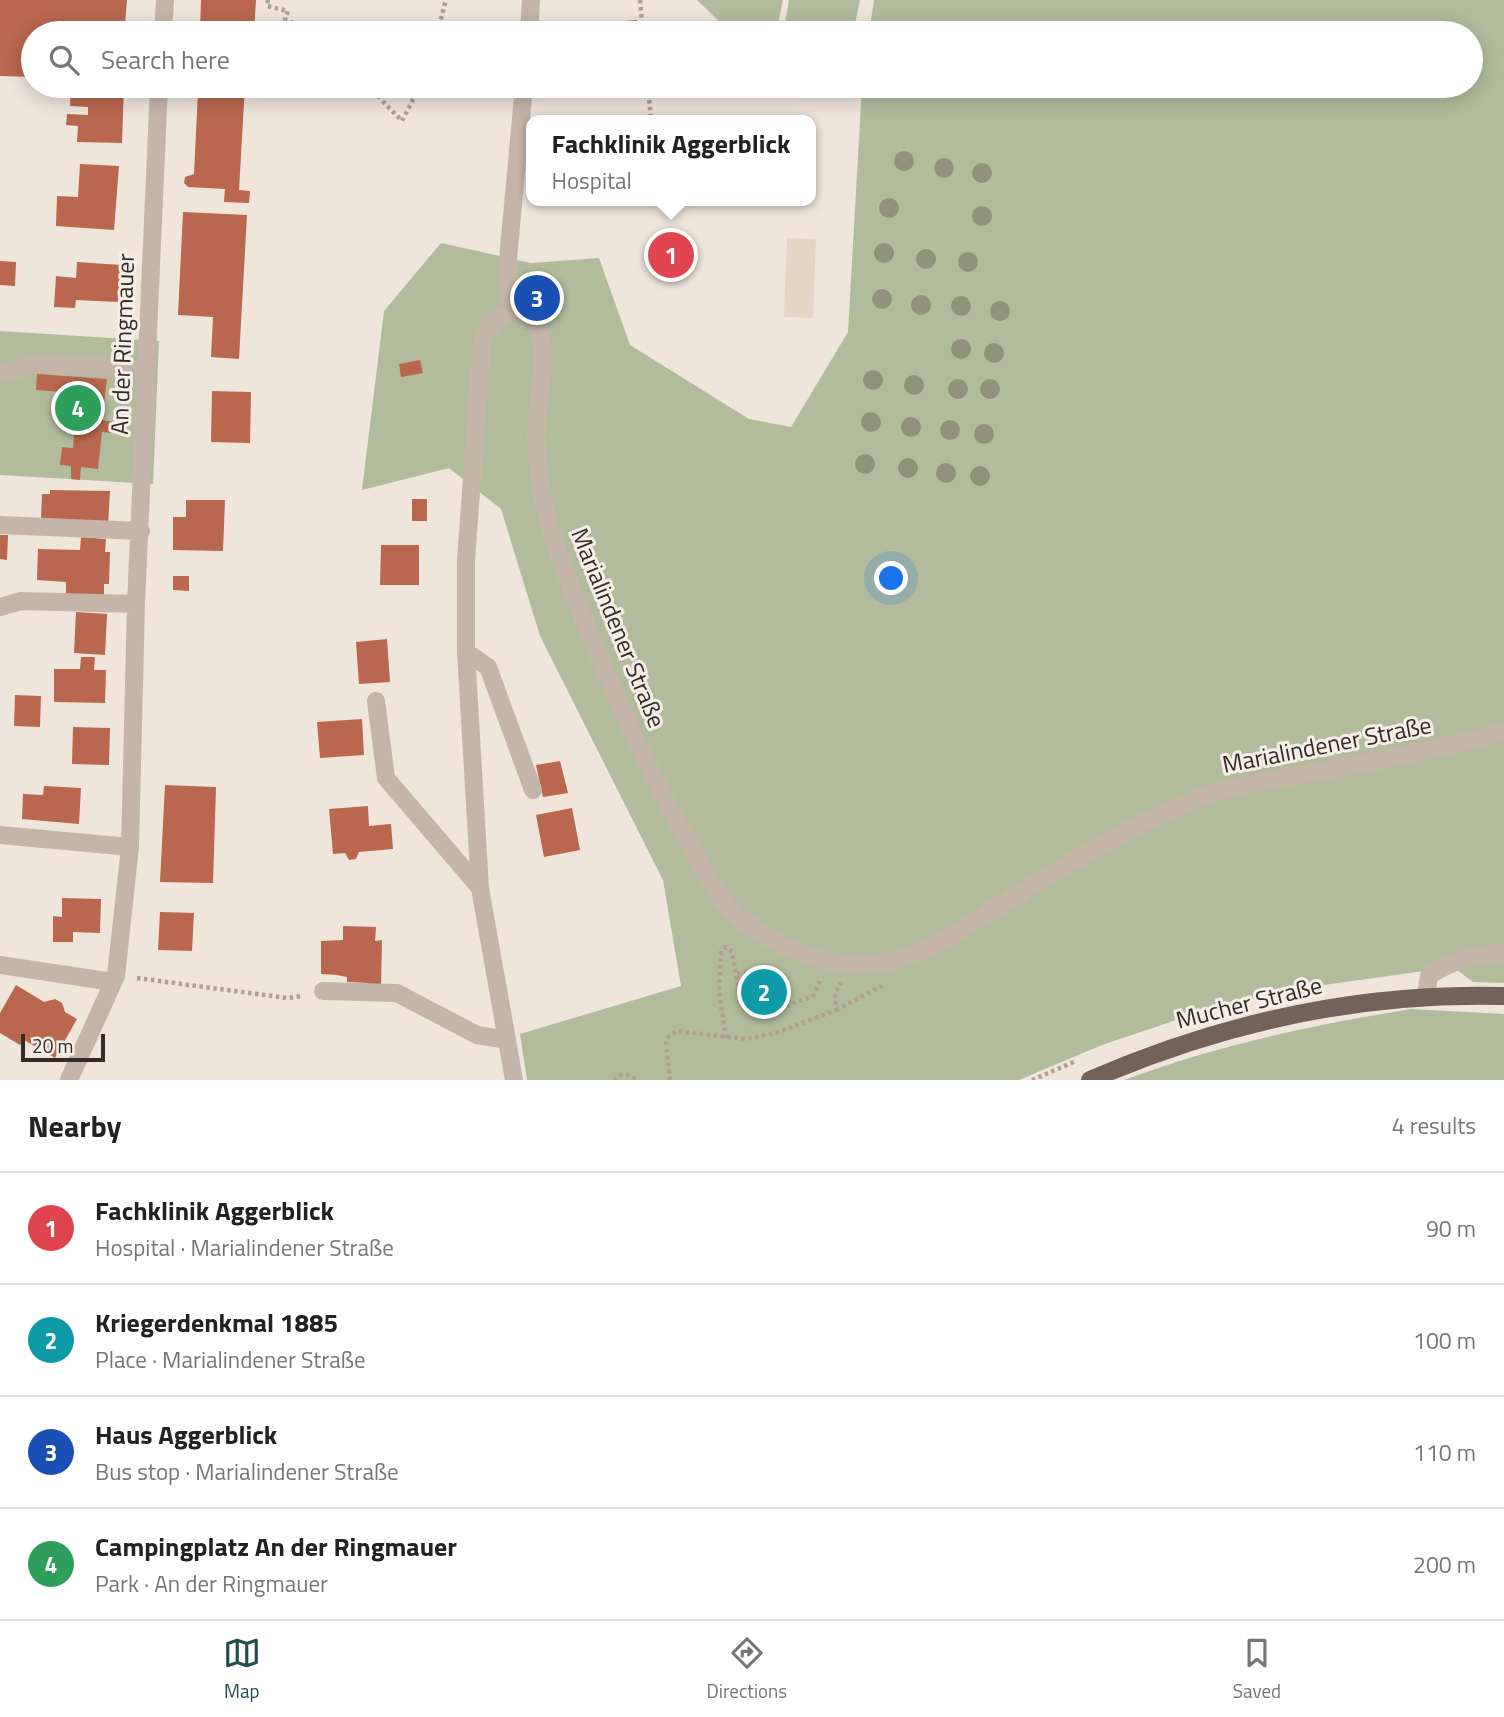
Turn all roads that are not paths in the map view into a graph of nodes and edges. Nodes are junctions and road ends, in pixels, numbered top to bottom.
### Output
1 (165, 0) edge
2 (531, 0) edge
3 (164, 21) edge
4 (530, 21) edge
5 (158, 98) edge
6 (523, 98) edge
7 (510, 311) junction
8 (147, 370) junction
9 (0, 373) edge
10 (0, 525) edge
11 (141, 531) junction
12 (136, 604) junction
13 (0, 607) edge
14 (466, 652) junction
15 (376, 701) dead end
16 (1504, 732) edge
17 (533, 790) dead end
18 (0, 835) edge
19 (130, 847) junction
20 (480, 888) junction
21 (1504, 953) edge
22 (0, 965) edge
23 (114, 979) junction
24 (323, 991) road end
25 (1426, 995) junction
26 (1504, 996) edge
27 (507, 1040) junction
28 (69, 1080) edge
29 (514, 1080) edge
30 (1090, 1080) edge

1 - 3 street
2 - 4 street
5 - 8 street, An der Ringmauer
6 - 7 street
7 - 14 street
7 - 16 street, Marialindener Straße
8 - 9 street
8 - 11 street, An der Ringmauer
10 - 11 street
11 - 12 street, An der Ringmauer
12 - 13 street
12 - 19 street, An der Ringmauer
14 - 17 street
14 - 20 street
15 - 20 street
18 - 19 street
19 - 23 street, An der Ringmauer
20 - 27 street
21 - 25 street
22 - 23 street
23 - 28 street, An der Ringmauer
24 - 27 street
25 - 26 main road, Mucher Straße
25 - 30 main road, Mucher Straße
27 - 29 street

